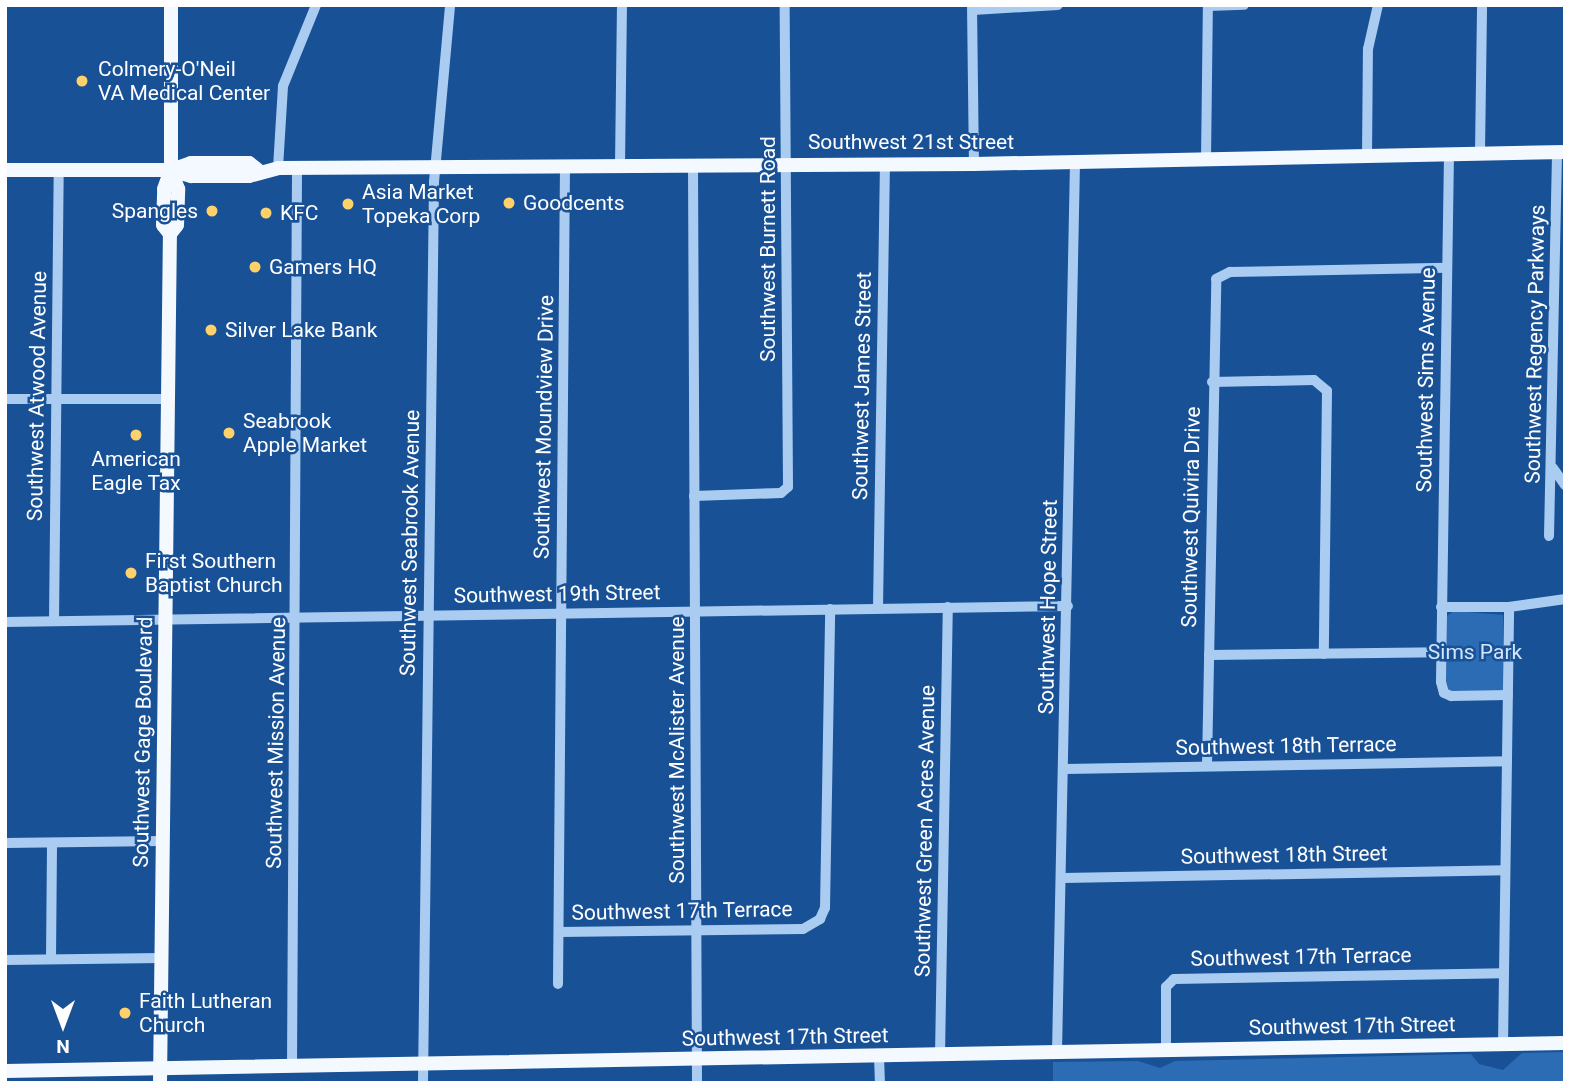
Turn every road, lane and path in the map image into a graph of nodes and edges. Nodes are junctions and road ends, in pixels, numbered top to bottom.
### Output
1 (171, 5) edge
2 (316, 5) edge
3 (450, 5) edge
4 (622, 5) edge
5 (785, 5) edge
6 (1244, 5) edge
7 (1378, 5) edge
8 (1482, 5) edge
9 (1058, 6) edge
10 (1208, 6) edge
11 (972, 7) edge
12 (1561, 152) edge
13 (1480, 153) junction
14 (1449, 154) junction
15 (1367, 156) junction
16 (1206, 160) junction
17 (1075, 162) junction
18 (885, 163) junction
19 (787, 164) junction
20 (974, 164) junction
21 (435, 166) junction
22 (565, 166) junction
23 (620, 166) junction
24 (693, 166) junction
25 (278, 168) junction
26 (297, 168) junction
27 (5, 170) edge
28 (171, 170) junction
29 (60, 171) junction
30 (1561, 213) edge
31 (1446, 268) junction
32 (1560, 351) edge
33 (1212, 382) junction
34 (5, 398) edge
35 (55, 399) junction
36 (167, 399) junction
37 (1553, 468) junction
38 (1565, 485) edge
39 (694, 496) junction
40 (1549, 536) dead end
41 (1565, 599) edge
42 (1068, 606) junction
43 (948, 607) junction
44 (1441, 607) junction
45 (1509, 607) junction
46 (878, 608) junction
47 (830, 609) junction
48 (696, 611) junction
49 (561, 614) junction
50 (429, 616) junction
51 (296, 618) junction
52 (165, 620) junction
53 (54, 621) junction
54 (5, 622) edge
55 (1441, 652) junction
56 (1324, 653) junction
57 (1209, 655) junction
58 (1507, 695) junction
59 (1507, 761) junction
60 (1207, 766) junction
61 (1065, 769) junction
62 (163, 841) junction
63 (5, 843) edge
64 (52, 843) junction
65 (1505, 870) junction
66 (1063, 878) junction
67 (697, 930) junction
68 (559, 932) junction
69 (162, 958) junction
70 (51, 959) junction
71 (5, 960) edge
72 (1504, 973) junction
73 (558, 984) dead end
74 (1565, 1043) edge
75 (1503, 1045) junction
76 (1166, 1051) junction
77 (1058, 1052) junction
78 (940, 1055) junction
79 (879, 1056) junction
80 (697, 1059) junction
81 (423, 1065) junction
82 (292, 1067) junction
83 (5, 1071) edge
84 (160, 1076) edge
85 (423, 1083) edge
86 (697, 1083) edge
87 (880, 1083) edge

1 - 28 main road, Southwest Gage Boulevard
2 - 25 street
3 - 21 street, Southwest Seabrook Avenue
4 - 23 street
5 - 19 street, Southwest Burnett Road
6 - 10 street
7 - 15 street
8 - 13 street
9 - 11 street
10 - 16 street
11 - 20 street
12 - 13 main road, Southwest 21st Street
12 - 30 street, Southwest Regency Parkways
13 - 14 main road, Southwest 21st Street
14 - 15 main road, Southwest 21st Street
14 - 31 street, Southwest Sims Avenue
15 - 16 main road, Southwest 21st Street
16 - 17 main road, Southwest 21st Street
17 - 20 main road, Southwest 21st Street
17 - 42 street, Southwest Hope Street
18 - 19 main road, Southwest 21st Street
18 - 20 main road, Southwest 21st Street
18 - 46 street, Southwest James Street
19 - 24 main road, Southwest 21st Street
19 - 39 street, Southwest Burnett Road
21 - 22 main road, Southwest 21st Street
21 - 26 main road, Southwest 21st Street
21 - 50 street, Southwest Seabrook Avenue
22 - 23 main road, Southwest 21st Street
22 - 49 street, Southwest Moundview Drive
23 - 24 main road, Southwest 21st Street
24 - 39 street, Southwest McAlister Avenue
25 - 26 main road, Southwest 21st Street
25 - 28 main road, Southwest 21st Street
26 - 51 street, Southwest Mission Avenue
27 - 29 main road, Southwest 21st Street
28 - 29 main road, Southwest 21st Street
28 - 36 main road, Southwest Gage Boulevard
29 - 35 street, Southwest Atwood Avenue
30 - 32 street, Southwest Regency Parkways
31 - 33 street, Southwest Quivira Drive
31 - 44 street, Southwest Sims Avenue
32 - 37 street, Southwest Regency Parkways
33 - 56 street
33 - 57 street, Southwest Quivira Drive
34 - 35 street
35 - 36 street
35 - 53 street, Southwest Atwood Avenue
36 - 52 main road, Southwest Gage Boulevard
37 - 38 street
37 - 40 street, Southwest Regency Parkways
39 - 48 street, Southwest McAlister Avenue
41 - 45 street
42 - 43 street, Southwest 19th Street
42 - 61 street, Southwest Hope Street
43 - 46 street, Southwest 19th Street
43 - 78 street, Southwest Green Acres Avenue
44 - 45 street
44 - 55 street, Southwest Sims Avenue
45 - 58 street
46 - 47 street, Southwest 19th Street
47 - 48 street, Southwest 19th Street
47 - 67 street, Southwest 17th Terrace
48 - 49 street, Southwest 19th Street
48 - 67 street, Southwest McAlister Avenue
49 - 50 street, Southwest 19th Street
49 - 68 street, Southwest Moundview Drive
50 - 51 street, Southwest 19th Street
50 - 81 street, Southwest Seabrook Avenue
51 - 52 street, Southwest 19th Street
51 - 82 street, Southwest Mission Avenue
52 - 53 street, Southwest 19th Street
52 - 62 main road, Southwest Gage Boulevard
53 - 54 street, Southwest 19th Street
55 - 56 street
55 - 58 street, Southwest Sims Avenue
56 - 57 street
57 - 60 street, Southwest Quivira Drive
58 - 59 street
59 - 60 street, Southwest 18th Terrace
59 - 65 street
60 - 61 street, Southwest 18th Terrace
61 - 66 street, Southwest Hope Street
62 - 64 street
62 - 69 main road, Southwest Gage Boulevard
63 - 64 street
64 - 70 street
65 - 66 street, Southwest 18th Street
65 - 72 street
66 - 77 street, Southwest Hope Street
67 - 68 street, Southwest 17th Terrace
67 - 80 street, Southwest McAlister Avenue
68 - 73 street, Southwest Moundview Drive
69 - 70 street
69 - 84 main road, Southwest Gage Boulevard
70 - 71 street
72 - 75 street
72 - 76 street, Southwest 17th Terrace
74 - 75 main road, Southwest 17th Street
75 - 76 main road, Southwest 17th Street
76 - 77 main road, Southwest 17th Street
77 - 78 main road, Southwest 17th Street
78 - 79 main road, Southwest 17th Street
79 - 80 main road, Southwest 17th Street
79 - 87 street
80 - 81 main road, Southwest 17th Street
80 - 86 street, Southwest McAlister Avenue
81 - 82 main road, Southwest 17th Street
81 - 85 street, Southwest Seabrook Avenue
82 - 84 main road, Southwest 17th Street
83 - 84 main road, Southwest 17th Street

